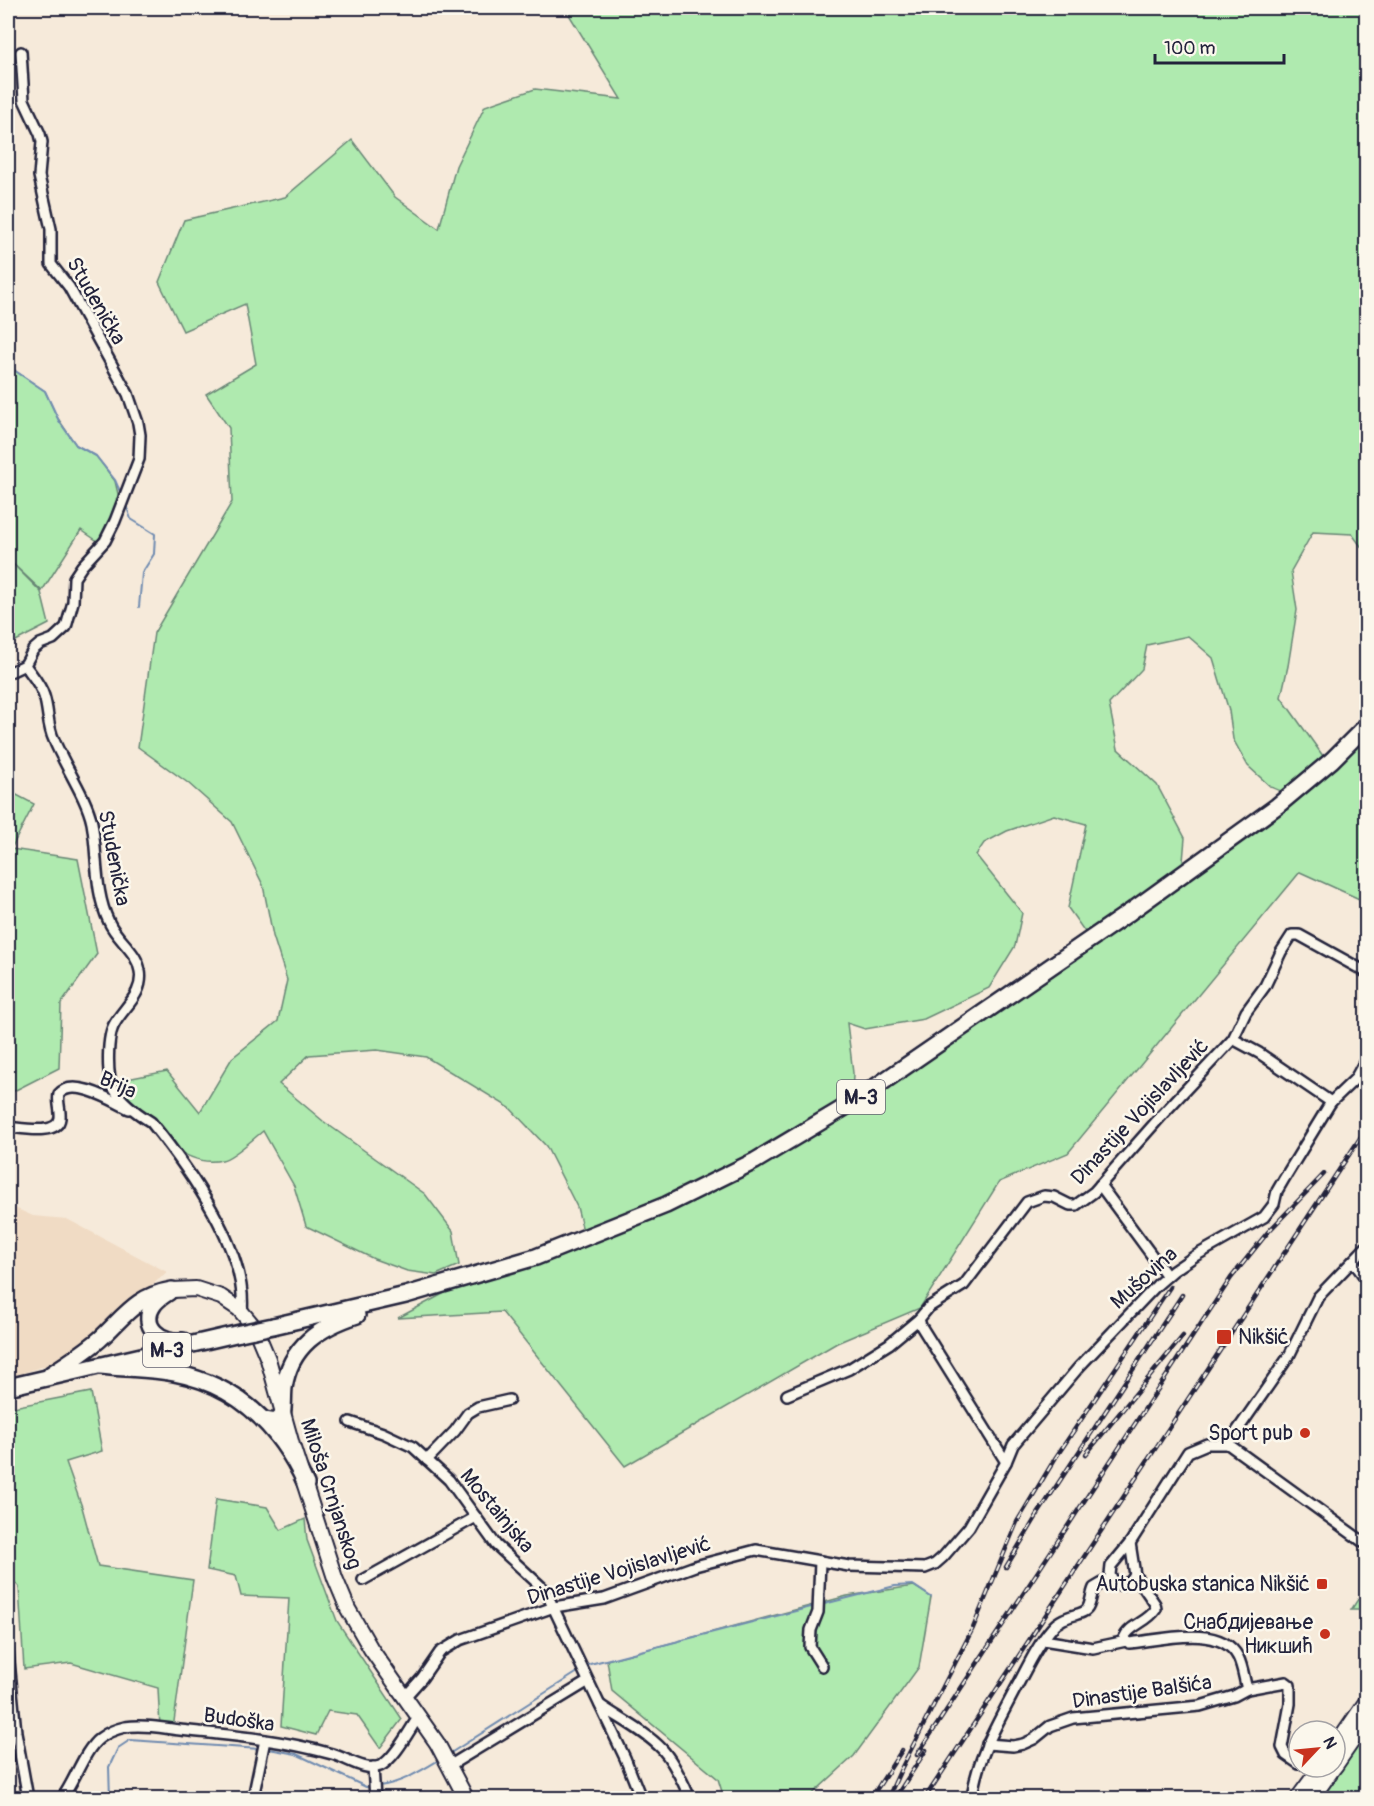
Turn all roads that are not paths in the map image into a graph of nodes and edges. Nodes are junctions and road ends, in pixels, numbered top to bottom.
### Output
1 (21, 52) dead end
2 (25, 665) junction
3 (8, 673) edge
4 (1366, 726) edge
5 (1366, 972) edge
6 (1233, 1040) junction
7 (1366, 1059) edge
8 (1331, 1102) junction
9 (139, 1114) junction
10 (8, 1127) edge
11 (1100, 1185) junction
12 (1366, 1247) edge
13 (1353, 1261) junction
14 (1167, 1276) junction
15 (1366, 1279) edge
16 (172, 1290) junction
17 (391, 1299) junction
18 (242, 1312) junction
19 (919, 1319) junction
20 (237, 1334) junction
21 (101, 1366) junction
22 (42, 1379) junction
23 (8, 1387) edge
24 (787, 1395) dead end
25 (509, 1400) dead end
26 (283, 1413) junction
27 (264, 1420) junction
28 (350, 1422) dead end
29 (1228, 1444) junction
30 (427, 1460) junction
31 (1006, 1462) junction
32 (306, 1484) junction
33 (476, 1517) junction
34 (1130, 1543) junction
35 (1366, 1544) edge
36 (820, 1561) junction
37 (1135, 1575) junction
38 (1111, 1578) junction
39 (363, 1580) dead end
40 (554, 1607) junction
41 (1043, 1640) junction
42 (1126, 1641) junction
43 (8, 1651) edge
44 (822, 1666) dead end
45 (587, 1680) junction
46 (1247, 1689) junction
47 (405, 1698) junction
48 (1366, 1702) edge
49 (598, 1703) junction
50 (419, 1716) junction
51 (1287, 1719) edge
52 (1287, 1720) edge
53 (1366, 1721) edge
54 (1347, 1730) edge
55 (265, 1740) junction
56 (987, 1744) junction
57 (1347, 1749) edge
58 (1287, 1756) edge
59 (448, 1763) junction
60 (373, 1772) junction
61 (1312, 1779) edge
62 (1315, 1779) edge
63 (374, 1794) edge
64 (28, 1798) edge
65 (62, 1798) edge
66 (250, 1798) edge
67 (466, 1798) edge
68 (641, 1798) edge
69 (690, 1798) edge
70 (972, 1798) edge
71 (1299, 1798) edge
72 (1312, 1798) edge

1 - 2 street, Studenička
2 - 3 street
2 - 9 street, Studenička
4 - 17 main road, M-3
5 - 6 street
6 - 8 street, Dinastije Vojislavljević
6 - 11 street, Dinastije Vojislavljević
7 - 8 street
8 - 14 street, Mušovina
9 - 10 street, Brija
9 - 18 street, Studenička
11 - 14 street
11 - 19 street, Dinastije Vojislavljević
12 - 13 street
13 - 15 street
13 - 29 street
14 - 31 street, Mušovina
16 - 18 main road, Miloša Crnjanskog
16 - 20 main road
16 - 22 main road
17 - 20 main road, M-3, bridge
17 - 26 main road
18 - 26 main road, Miloša Crnjanskog
19 - 24 street
19 - 31 street
20 - 21 main road, M-3
21 - 22 main road, M-3
21 - 27 main road
22 - 23 main road, M-3
25 - 30 street
26 - 27 main road
26 - 32 main road, Miloša Crnjanskog
27 - 32 main road
28 - 30 street, Mostainjska
29 - 34 street
29 - 35 street
30 - 33 street, Mostainjska
31 - 36 street, Dinastije Vojislavljević
32 - 47 main road, Miloša Crnjanskog
33 - 39 street
33 - 40 street, Mostainjska
34 - 37 street
34 - 38 street
36 - 40 street, Dinastije Vojislavljević
36 - 44 street
37 - 38 street
37 - 42 street
38 - 41 street
40 - 45 street, Mostainjska
40 - 47 street, Dinastije Vojislavljević
41 - 42 street
41 - 56 street
42 - 46 street
43 - 64 street
45 - 49 street
45 - 59 street
46 - 51 street, Dinastije Balšića
46 - 56 street, Dinastije Balšića
47 - 50 main road, Miloša Crnjanskog
48 - 54 main road
49 - 68 street
49 - 69 street
50 - 59 main road, Miloša Crnjanskog
50 - 60 street
52 - 58 street, Dinastije Balšića
53 - 57 main road
55 - 60 street, Budoška
55 - 65 street, Budoška
55 - 66 street
56 - 70 street
59 - 67 main road
60 - 63 street
61 - 71 main road
62 - 72 main road

